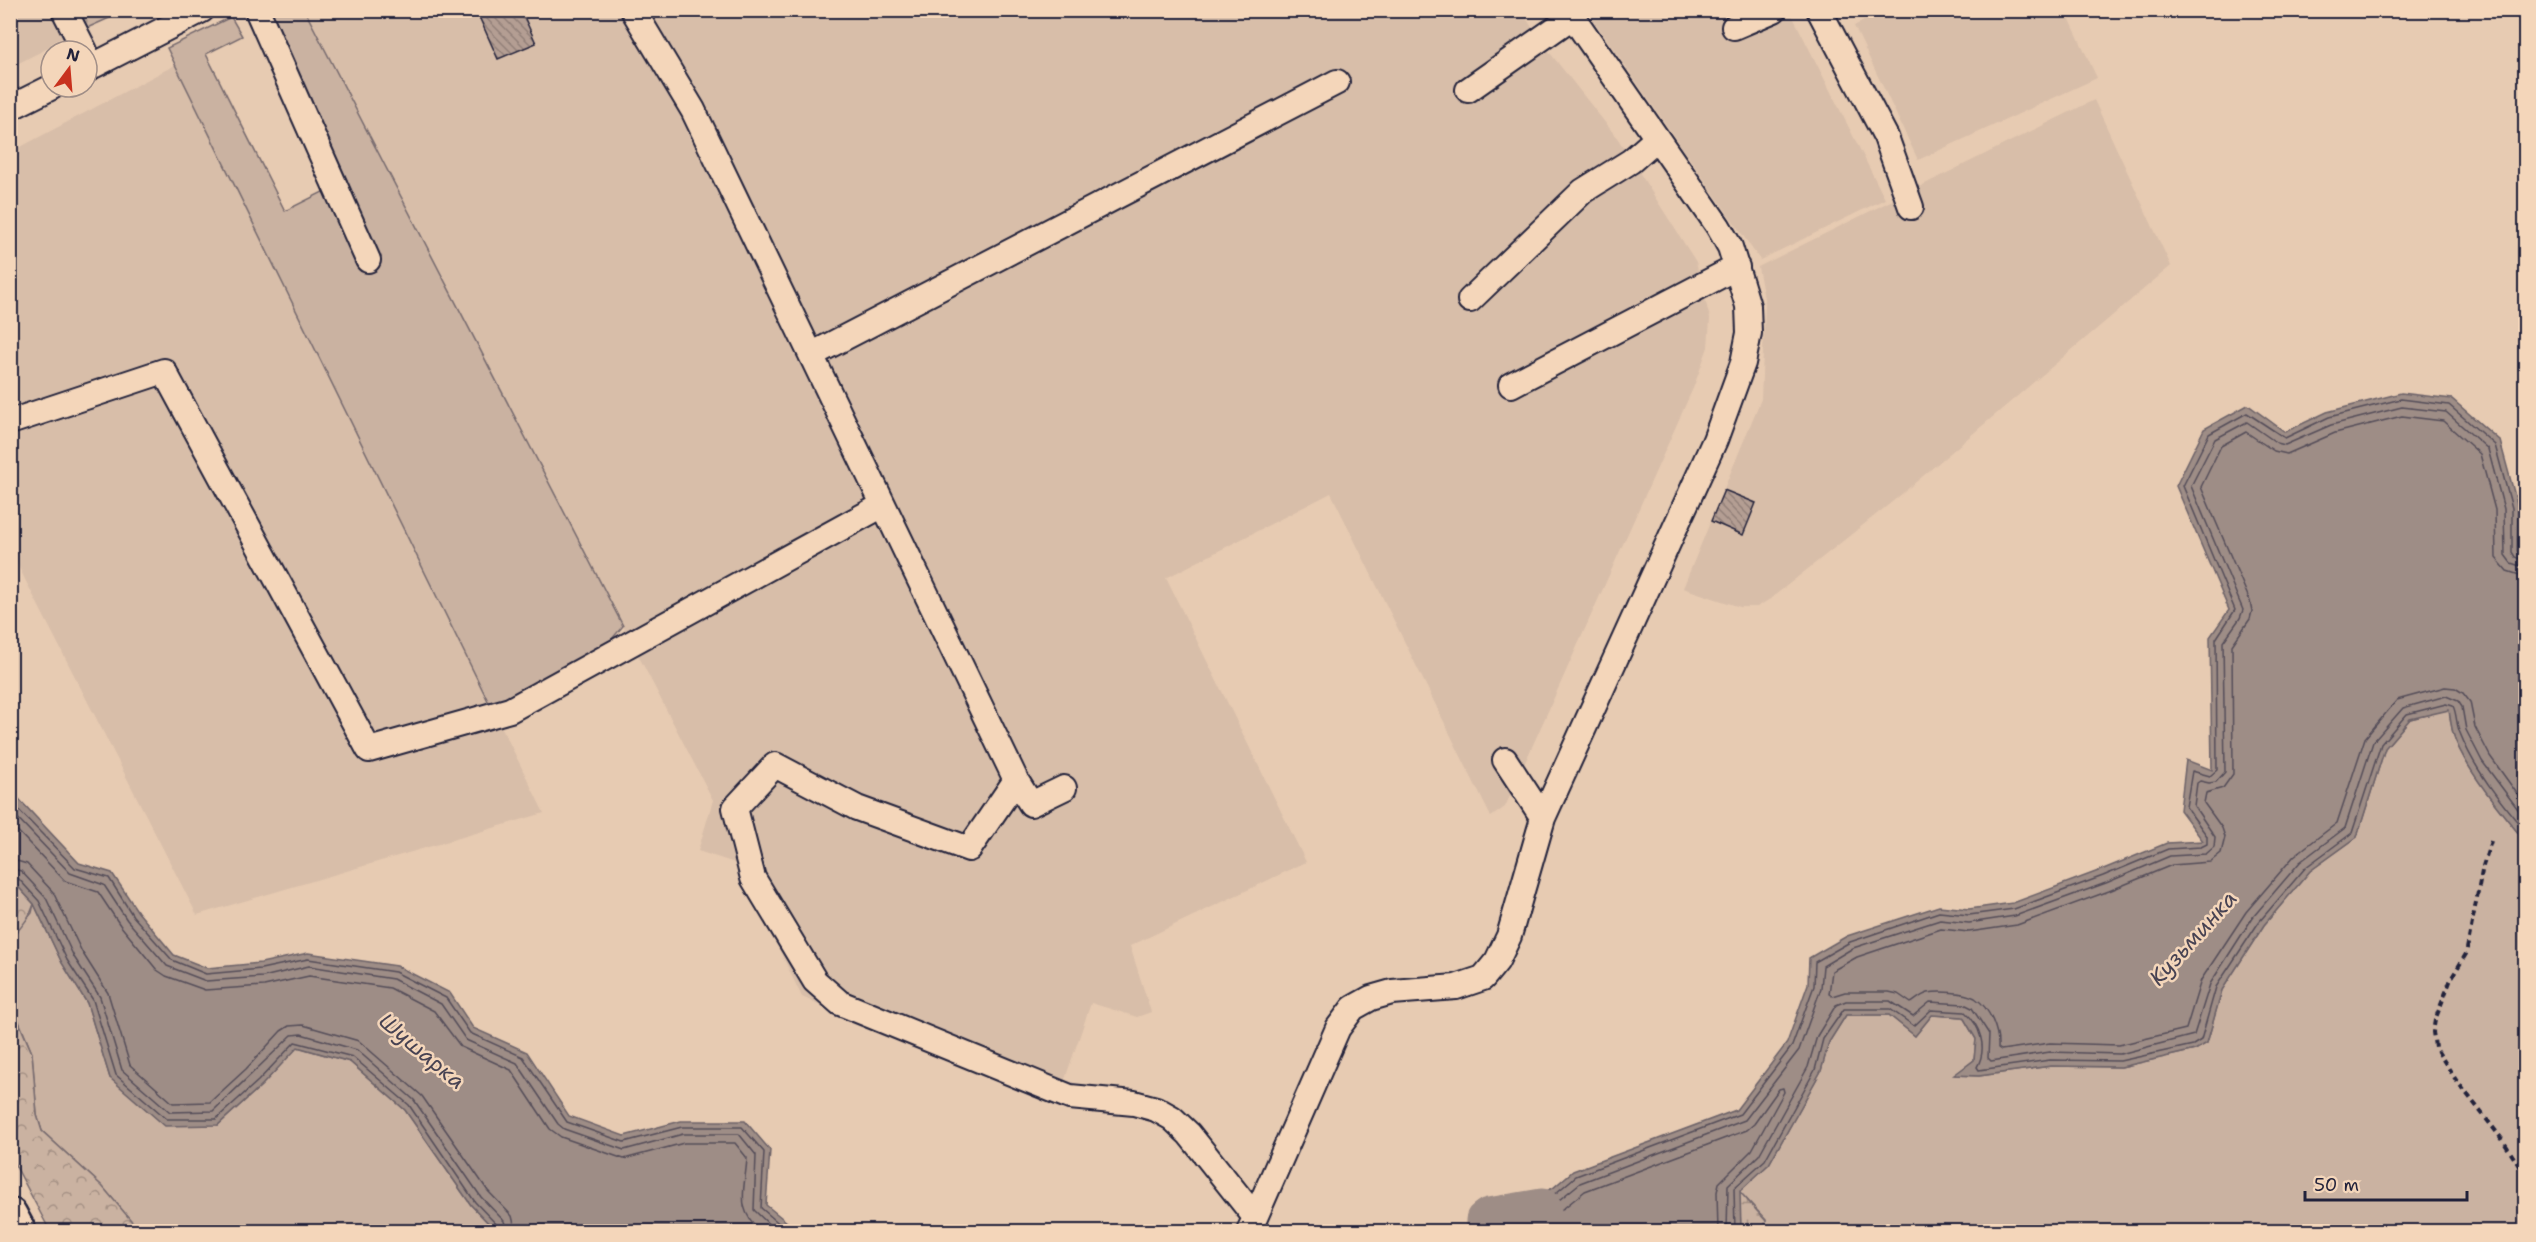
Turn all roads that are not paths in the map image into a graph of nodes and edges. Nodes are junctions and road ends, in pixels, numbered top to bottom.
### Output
1 (64, 10) edge
2 (202, 10) edge
3 (257, 10) edge
4 (633, 10) edge
5 (1774, 10) edge
6 (1820, 10) edge
7 (1570, 14) edge
8 (1734, 27) dead end
9 (78, 39) edge
10 (99, 55) edge
11 (1336, 82) dead end
12 (1467, 90) dead end
13 (39, 94) edge
14 (10, 108) edge
15 (1656, 139) junction
16 (1911, 207) dead end
17 (368, 260) dead end
18 (1737, 267) junction
19 (1470, 300) dead end
20 (811, 355) junction
21 (1511, 385) dead end
22 (10, 422) edge
23 (884, 505) junction
24 (1505, 760) dead end
25 (1016, 780) junction
26 (1064, 788) dead end
27 (1543, 818) junction
28 (10, 1215) edge
29 (1252, 1224) edge
30 (19, 1232) edge

1 - 9 street
2 - 10 street
3 - 17 street
4 - 20 street
5 - 8 street
6 - 16 street
7 - 12 street
7 - 15 street
11 - 20 street
13 - 14 street
15 - 18 street
15 - 19 street
18 - 21 street
18 - 27 street
20 - 23 street
22 - 23 street
23 - 25 street
24 - 27 street
25 - 26 street
25 - 29 street
27 - 29 street
28 - 30 highway

